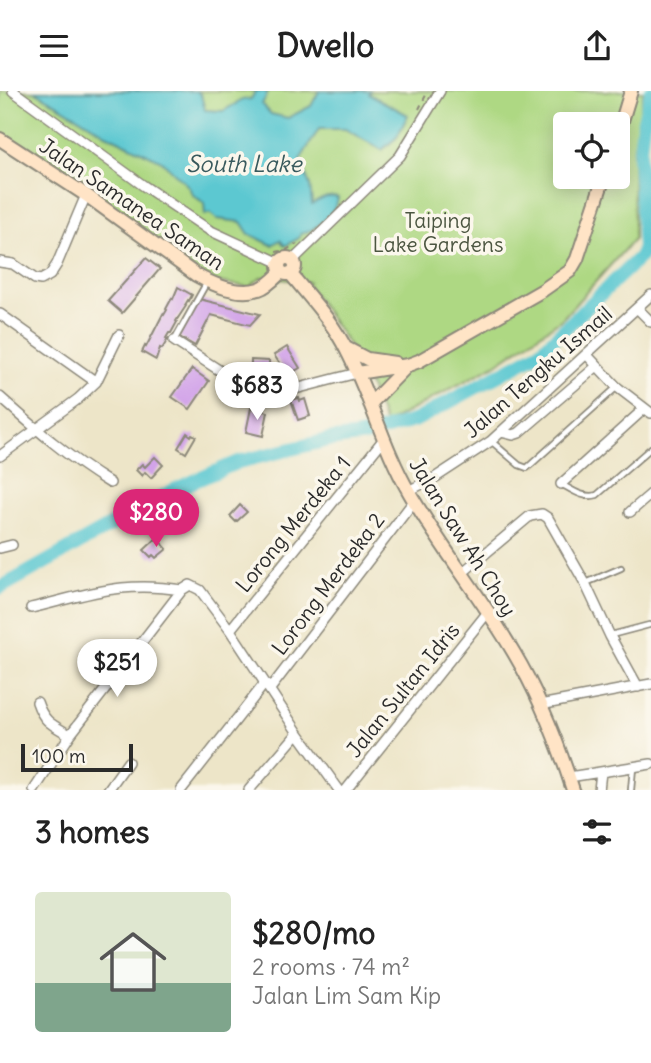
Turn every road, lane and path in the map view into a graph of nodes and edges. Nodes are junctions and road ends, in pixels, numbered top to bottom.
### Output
1 (13, 91) edge
2 (428, 91) edge
3 (440, 91) edge
4 (631, 91) edge
5 (418, 110) dead end
6 (625, 112) edge
7 (1, 141) edge
8 (600, 189) edge
9 (86, 195) junction
10 (300, 241) dead end
11 (267, 251) dead end
12 (0, 262) edge
13 (286, 267) junction
14 (207, 281) junction
15 (651, 295) edge
16 (637, 308) junction
17 (0, 314) edge
18 (651, 322) edge
19 (119, 335) dead end
20 (174, 341) joint
21 (346, 348) junction
22 (587, 355) junction
23 (408, 365) junction
24 (597, 366) junction
25 (357, 373) junction
26 (96, 382) junction
27 (617, 387) junction
28 (0, 397) edge
29 (370, 404) junction
30 (9, 405) junction
31 (648, 411) edge
32 (0, 412) edge
33 (36, 429) junction
34 (501, 432) junction
35 (381, 433) junction
36 (491, 441) junction
37 (651, 448) edge
38 (0, 456) edge
39 (110, 483) dead end
40 (561, 484) joint
41 (651, 494) edge
42 (411, 496) junction
43 (630, 512) dead end
44 (12, 545) dead end
45 (0, 548) edge
46 (621, 568) dead end
47 (462, 573) junction
48 (585, 583) junction
49 (182, 590) junction
50 (31, 608) dead end
51 (488, 612) junction
52 (649, 625) dead end
53 (230, 629) junction
54 (610, 636) junction
55 (651, 684) edge
56 (268, 686) junction
57 (638, 687) junction
58 (37, 702) dead end
59 (540, 705) junction
60 (298, 733) junction
61 (70, 735) junction
62 (128, 762) dead end
63 (651, 764) edge
64 (633, 767) junction
65 (601, 772) junction
66 (569, 777) junction
67 (34, 790) edge
68 (108, 790) edge
69 (181, 790) edge
70 (249, 790) edge
71 (339, 790) edge
72 (346, 790) edge
73 (573, 790) edge
74 (599, 790) edge
75 (631, 790) edge

1 - 13 street
2 - 5 path
3 - 13 street
4 - 6 street
7 - 9 street, Jalan Samanea Saman
8 - 23 street
9 - 12 street
9 - 14 street, Jalan Samanea Saman
10 - 11 path
13 - 14 street, Jalan Samanea Saman
13 - 21 street, Jalan Saw Ah Choy
14 - 20 lane
15 - 16 street, Jalan Tengku Ismail
16 - 18 street
16 - 22 street, Jalan Tengku Ismail
17 - 26 street
19 - 26 street
20 - 25 street
21 - 23 street
21 - 25 street, Jalan Saw Ah Choy
22 - 24 street
22 - 34 street, Jalan Tengku Ismail
23 - 25 street
23 - 29 street
24 - 27 street
24 - 34 street
25 - 29 street, Jalan Saw Ah Choy
26 - 33 street
27 - 31 street
27 - 36 lane
28 - 30 street
29 - 35 street, Jalan Saw Ah Choy
30 - 32 lane
30 - 33 street
31 - 40 street
33 - 38 street
33 - 39 street
34 - 36 street, Jalan Tengku Ismail
35 - 42 street, Jalan Saw Ah Choy
35 - 53 street, Lorong Merdeka 1
36 - 42 street, Jalan Tengku Ismail
37 - 40 lane
41 - 43 street
42 - 47 street, Jalan Saw Ah Choy
42 - 56 street, Lorong Merdeka 2
44 - 45 street
46 - 48 lane
47 - 48 street
47 - 51 street, Jalan Saw Ah Choy
48 - 54 street
49 - 50 street
49 - 53 street
49 - 61 street
51 - 59 street, Jalan Saw Ah Choy
51 - 72 street, Jalan Sultan Idris
52 - 54 lane
53 - 56 street
54 - 57 street
55 - 57 street
56 - 60 street
56 - 69 street
57 - 59 street
58 - 61 street
59 - 66 street, Jalan Saw Ah Choy
60 - 70 street
60 - 71 street
61 - 67 street
62 - 68 street
63 - 64 street
64 - 65 street
64 - 75 lane
65 - 66 street
65 - 74 street
66 - 73 street, Jalan Saw Ah Choy

